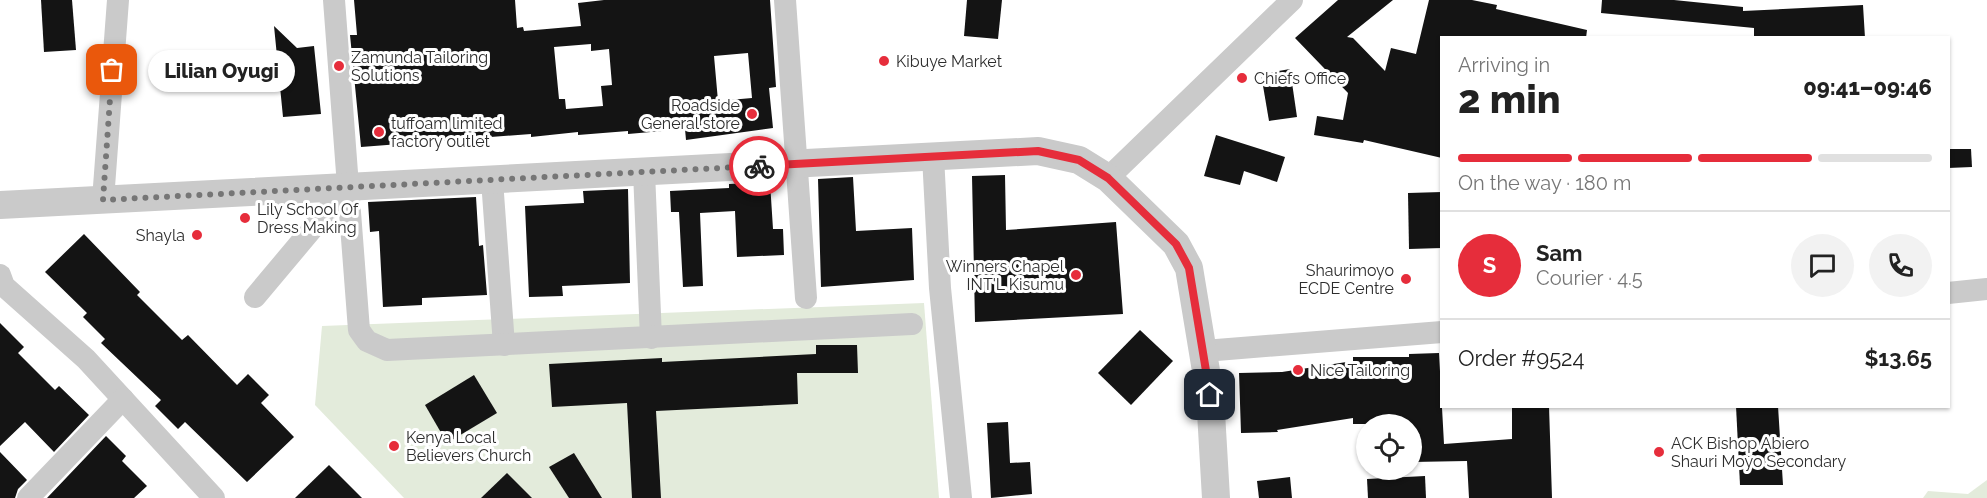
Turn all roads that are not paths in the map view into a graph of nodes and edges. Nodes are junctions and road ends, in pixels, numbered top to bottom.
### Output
1 (118, 0) edge
2 (334, 0) edge
3 (784, 0) edge
4 (1292, 0) edge
5 (933, 156) junction
6 (795, 164) junction
7 (644, 172) junction
8 (1108, 178) junction
9 (492, 180) junction
10 (348, 186) junction
11 (103, 200) junction
12 (0, 205) edge
13 (1, 284) edge
14 (1987, 290) edge
15 (1950, 292) edge
16 (255, 297) dead end
17 (806, 298) dead end
18 (912, 324) dead end
19 (1440, 332) edge
20 (651, 338) junction
21 (504, 345) junction
22 (1204, 351) junction
23 (123, 399) junction
24 (28, 498) edge
25 (214, 498) edge
26 (961, 498) edge
27 (1216, 498) edge

1 - 11 street
2 - 10 street
3 - 6 street
4 - 8 street
5 - 6 street
5 - 8 street
5 - 26 street
6 - 7 street
6 - 17 street
7 - 9 street
7 - 20 street
8 - 22 street
9 - 10 street
9 - 21 street
10 - 11 street
10 - 16 street
10 - 21 street
11 - 12 street
13 - 23 street
14 - 15 street
18 - 20 street
19 - 22 street
20 - 21 street
22 - 27 street
23 - 24 street
23 - 25 street

